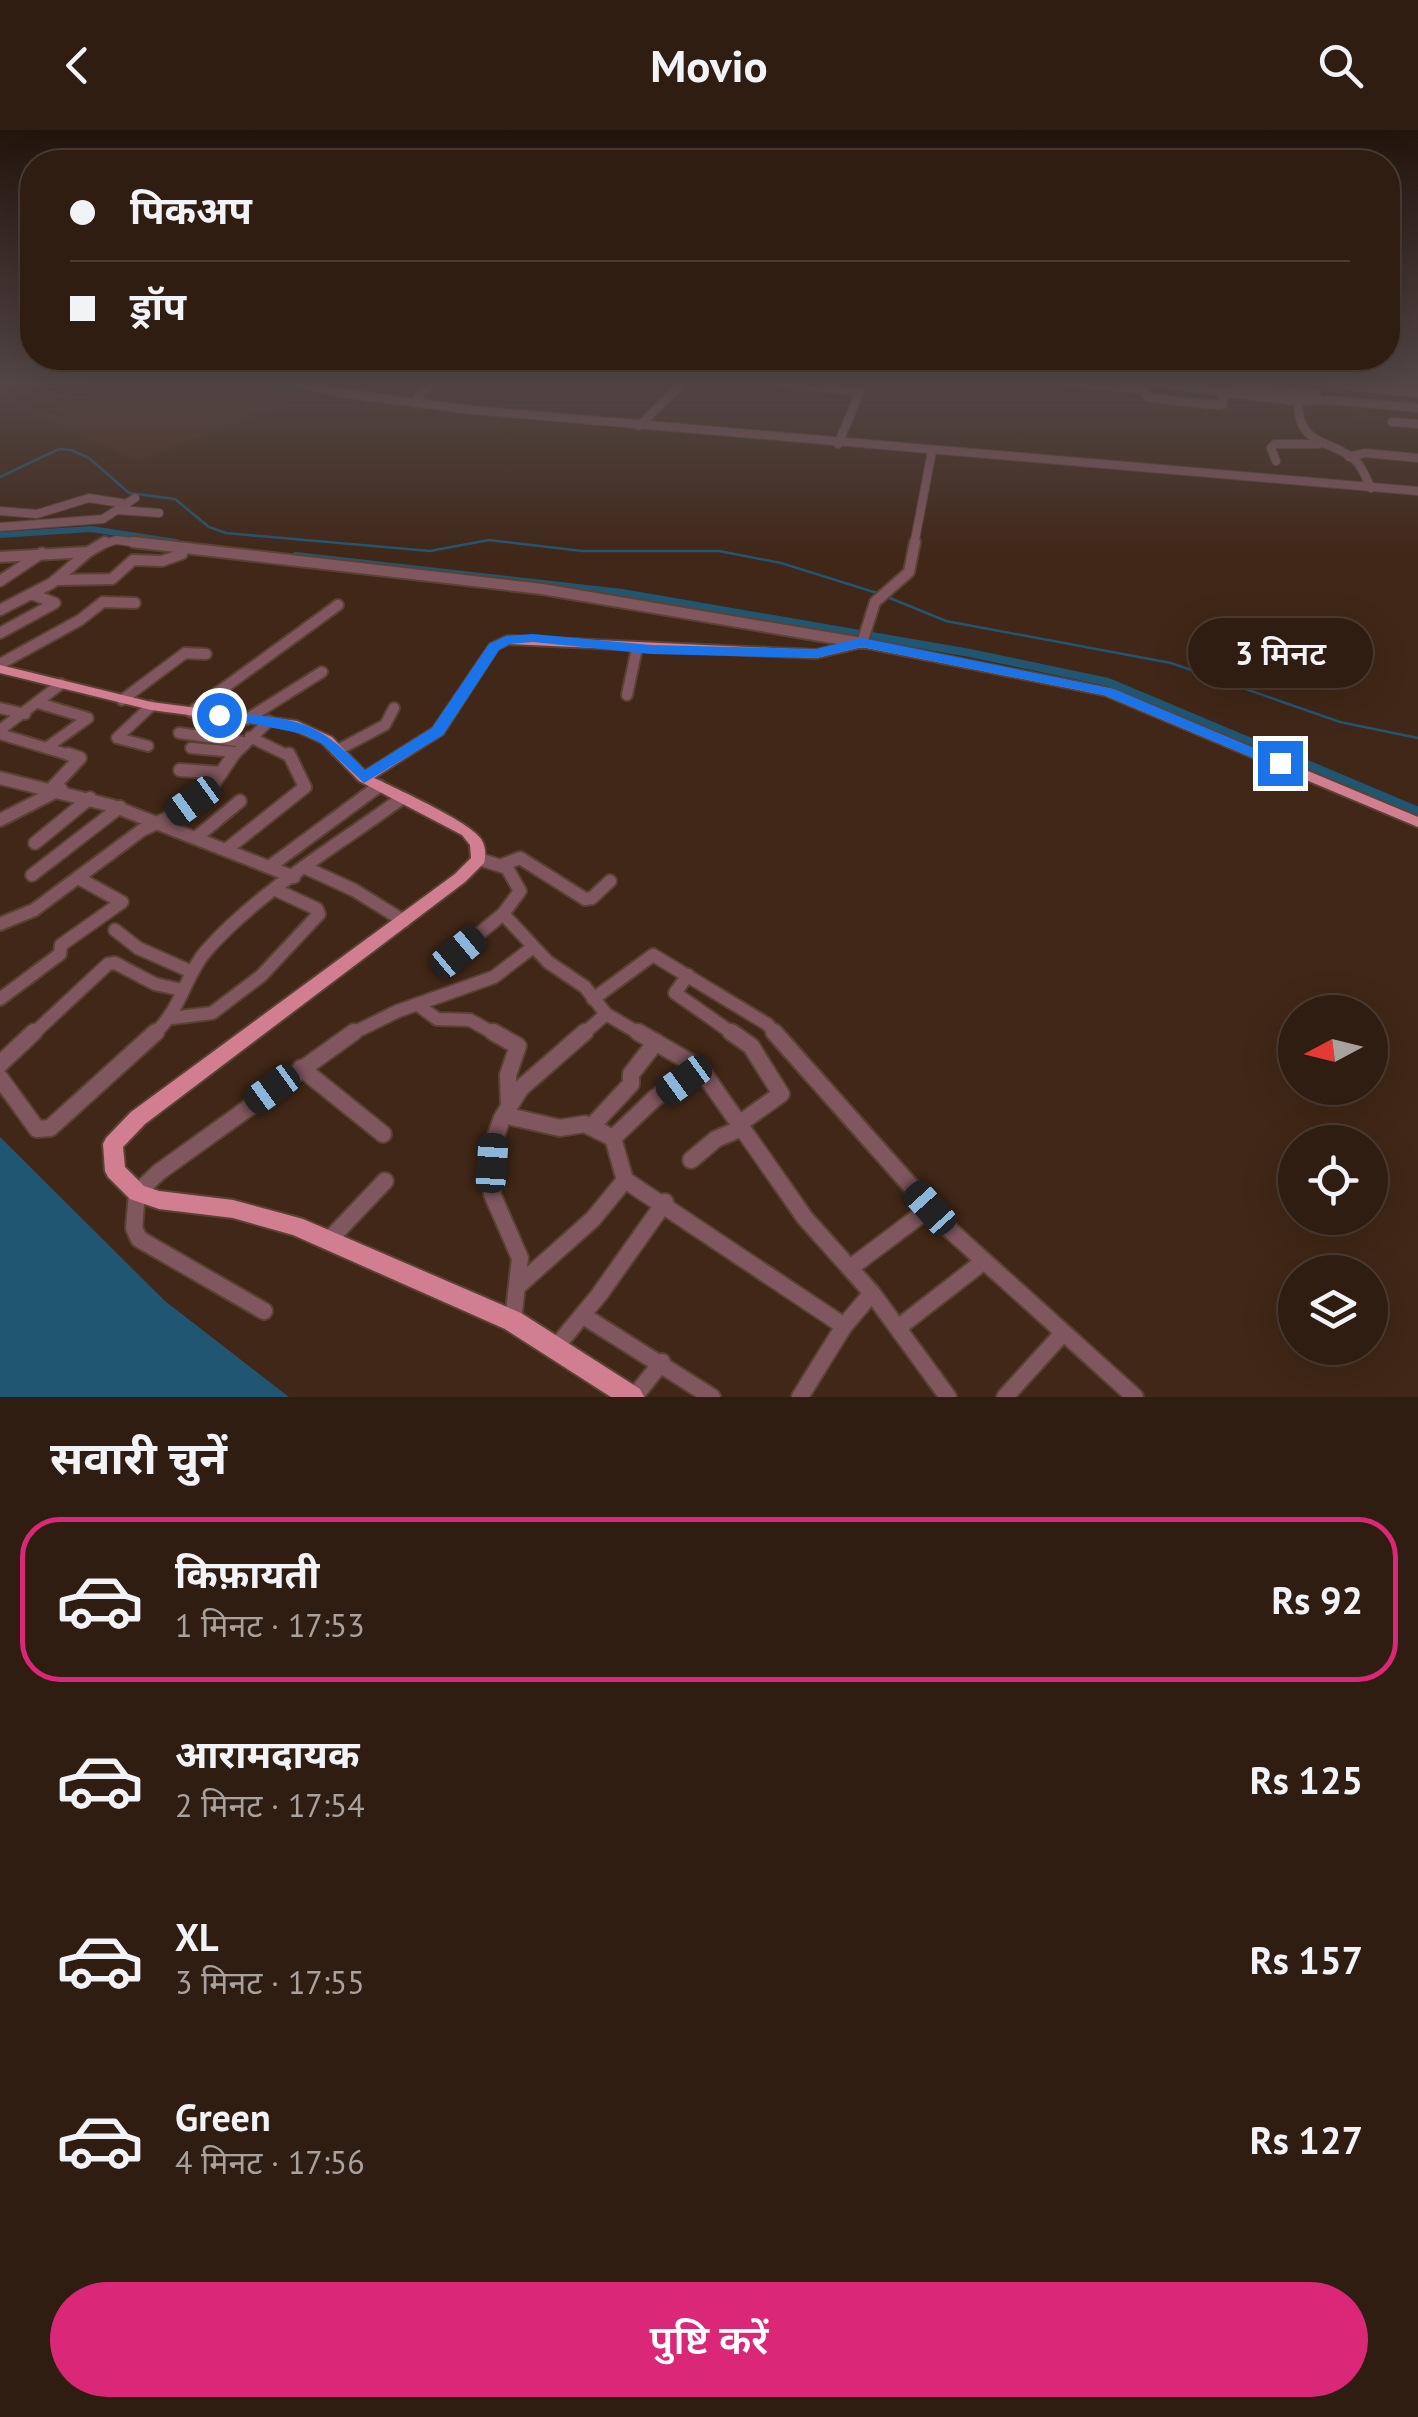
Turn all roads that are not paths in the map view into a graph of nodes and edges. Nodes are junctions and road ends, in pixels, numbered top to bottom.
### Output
1 (795, 440) edge
2 (840, 440) edge
3 (1315, 440) edge
4 (838, 444) junction
5 (1318, 444) junction
6 (932, 452) junction
7 (1349, 457) junction
8 (1418, 458) edge
9 (1276, 461) dead end
10 (1371, 488) junction
11 (1418, 492) edge
12 (0, 510) edge
13 (118, 510) junction
14 (159, 513) dead end
15 (0, 527) edge
16 (88, 552) junction
17 (42, 553) junction
18 (208, 553) junction
19 (0, 557) edge
20 (1, 580) edge
21 (56, 580) junction
22 (31, 594) junction
23 (135, 603) dead end
24 (338, 605) dead end
25 (0, 610) edge
26 (0, 634) edge
27 (865, 637) junction
28 (637, 648) junction
29 (206, 654) dead end
30 (0, 667) edge
31 (322, 672) dead end
32 (60, 684) junction
33 (627, 694) dead end
34 (122, 700) junction
35 (38, 703) junction
36 (151, 706) junction
37 (0, 708) edge
38 (394, 708) dead end
39 (191, 712) junction
40 (25, 714) junction
41 (247, 719) junction
42 (269, 722) junction
43 (0, 732) edge
44 (179, 734) dead end
45 (243, 744) junction
46 (49, 746) junction
47 (148, 746) dead end
48 (191, 748) dead end
49 (336, 750) junction
50 (180, 770) dead end
51 (222, 773) junction
52 (0, 778) edge
53 (364, 778) junction
54 (379, 786) junction
55 (57, 788) junction
56 (90, 798) junction
57 (402, 798) junction
58 (240, 801) dead end
59 (120, 808) junction
60 (0, 820) edge
61 (159, 820) junction
62 (1418, 822) edge
63 (198, 836) junction
64 (35, 843) dead end
65 (227, 848) junction
66 (480, 859) junction
67 (502, 865) junction
68 (270, 866) junction
69 (300, 873) junction
70 (32, 875) dead end
71 (80, 879) junction
72 (610, 881) dead end
73 (276, 890) junction
74 (503, 914) junction
75 (404, 920) junction
76 (0, 924) edge
77 (115, 930) dead end
78 (533, 947) junction
79 (458, 952) dead end
80 (192, 972) junction
81 (688, 974) junction
82 (182, 990) junction
83 (0, 998) edge
84 (594, 999) junction
85 (418, 1005) junction
86 (606, 1014) junction
87 (172, 1018) junction
88 (656, 1042) junction
89 (0, 1064) edge
90 (301, 1068) junction
91 (700, 1068) junction
92 (0, 1078) edge
93 (506, 1110) junction
94 (592, 1126) junction
95 (741, 1126) junction
96 (382, 1134) dead end
97 (613, 1138) junction
98 (690, 1160) dead end
99 (625, 1180) junction
100 (385, 1181) dead end
101 (136, 1193) junction
102 (665, 1202) junction
103 (930, 1208) junction
104 (329, 1240) junction
105 (984, 1261) junction
106 (850, 1268) junction
107 (519, 1285) junction
108 (872, 1292) junction
109 (264, 1311) dead end
110 (586, 1317) junction
111 (513, 1321) junction
112 (844, 1326) junction
113 (899, 1327) junction
114 (1063, 1332) junction
115 (556, 1347) junction
116 (662, 1362) junction
117 (633, 1397) edge
118 (712, 1397) edge
119 (800, 1397) edge
120 (948, 1397) edge
121 (1005, 1397) edge
122 (1135, 1397) edge

1 - 4 street
2 - 4 street
3 - 5 street
4 - 6 street
5 - 7 street
5 - 9 street
6 - 10 street
6 - 27 street
7 - 8 street
7 - 10 street
10 - 11 street
12 - 13 street
13 - 14 street
13 - 15 street
16 - 17 street
16 - 18 street
16 - 21 street
17 - 19 street
17 - 20 street
18 - 21 street
18 - 27 street
21 - 22 street
22 - 25 street
22 - 26 street
23 - 30 street
24 - 39 street
27 - 28 main road
27 - 62 main road
28 - 33 street
28 - 53 main road
29 - 34 street
30 - 32 main road
31 - 41 street
32 - 34 main road
32 - 35 street
34 - 36 main road
35 - 40 street
35 - 46 street
36 - 39 main road
36 - 47 street
37 - 40 street
38 - 49 street
39 - 41 main road
40 - 43 street
41 - 42 main road
42 - 45 street
42 - 49 main road
43 - 46 street
44 - 45 street
45 - 48 street
45 - 51 street
45 - 65 street
46 - 55 street
49 - 53 main road
50 - 51 street
51 - 61 street
52 - 55 street
53 - 54 main road
54 - 57 main road
54 - 68 street
55 - 56 street
55 - 60 street
56 - 59 street
56 - 64 street
57 - 66 main road
57 - 69 street
58 - 63 street
59 - 61 street
59 - 70 street
61 - 63 street
61 - 71 street
63 - 65 street
65 - 68 street
66 - 67 street
66 - 75 main road
67 - 72 street
67 - 74 street
68 - 69 street
69 - 73 street
69 - 75 street
71 - 76 street
71 - 83 street
73 - 80 street
73 - 87 street
74 - 78 street
74 - 79 street
75 - 101 main road
77 - 80 street
78 - 84 street
78 - 85 street
80 - 82 street
81 - 84 street
81 - 95 street
81 - 103 street
82 - 87 street
82 - 89 street
84 - 86 street
85 - 90 street
85 - 93 street
86 - 88 street
86 - 93 street
87 - 92 street
88 - 91 street
88 - 94 street
90 - 96 street
90 - 101 street
91 - 95 street
91 - 97 street
93 - 94 street
93 - 107 street
94 - 97 street
95 - 98 street
95 - 106 street
97 - 99 street
99 - 102 street
99 - 107 street
100 - 104 street
101 - 104 main road
101 - 109 street
102 - 110 street
102 - 112 street
103 - 105 street
103 - 106 street
104 - 111 main road
105 - 113 street
105 - 114 street
106 - 108 street
107 - 111 street
108 - 112 street
108 - 113 street
110 - 115 street
110 - 116 street
111 - 115 main road
112 - 119 street
113 - 120 street
114 - 121 street
114 - 122 street
115 - 117 main road
116 - 117 street
116 - 118 street

